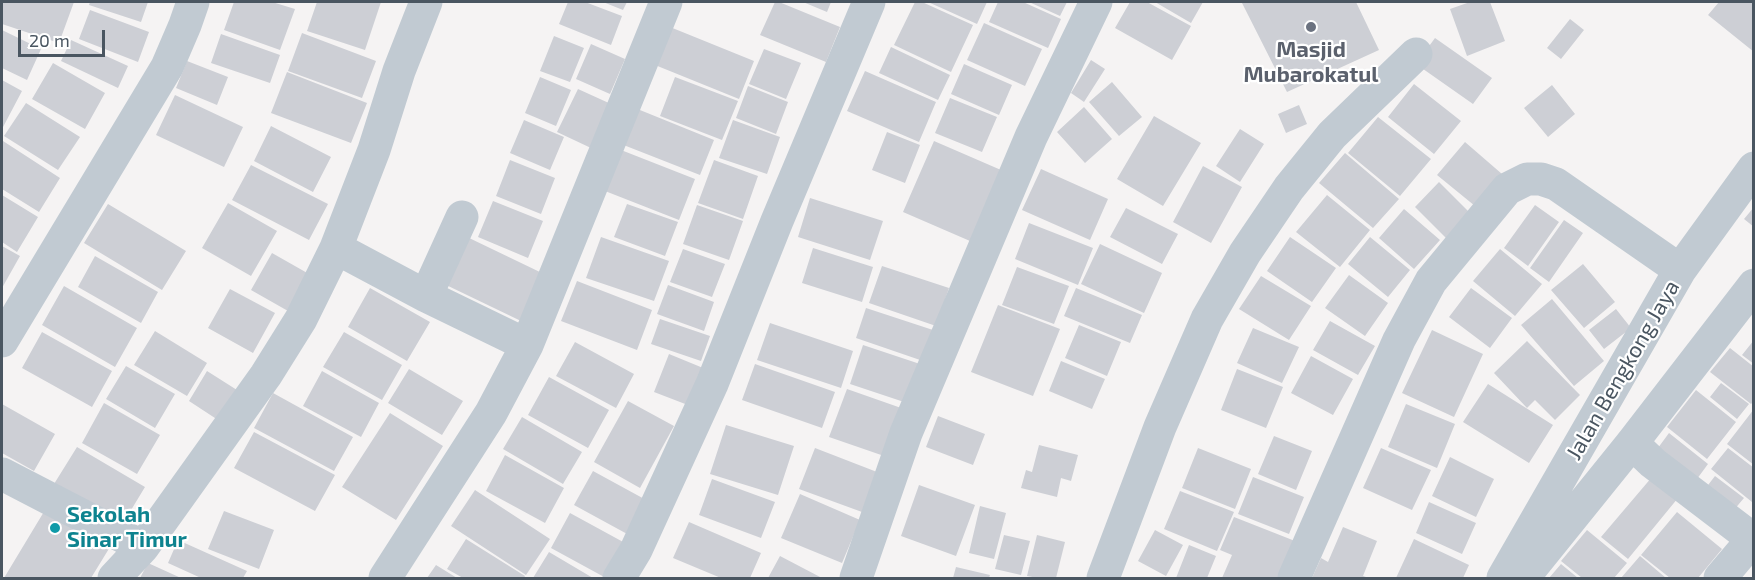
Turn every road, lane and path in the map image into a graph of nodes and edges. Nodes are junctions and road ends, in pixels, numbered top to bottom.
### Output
1 (193, 2) edge
2 (426, 2) edge
3 (666, 2) edge
4 (869, 2) edge
5 (1096, 2) edge
6 (1416, 54) dead end
7 (1754, 168) edge
8 (462, 217) dead end
9 (336, 248) junction
10 (1680, 270) junction
11 (1754, 285) edge
12 (426, 296) junction
13 (2, 341) edge
14 (527, 345) junction
15 (1632, 443) junction
16 (2, 474) edge
17 (1753, 539) edge
18 (143, 547) junction
19 (1109, 576) edge
20 (114, 579) edge
21 (385, 579) edge
22 (619, 579) edge
23 (856, 579) edge
24 (1294, 579) edge
25 (1503, 579) edge
26 (1523, 579) edge
27 (1720, 579) edge

1 - 13 street
2 - 9 street
3 - 14 street
4 - 22 street
5 - 23 street
6 - 19 street
7 - 10 street, Jalan Bengkong Jaya
8 - 12 street
9 - 12 street
9 - 18 street
10 - 24 street
10 - 25 street, Jalan Bengkong Jaya
11 - 15 street
12 - 14 street
14 - 21 street
15 - 17 street
15 - 26 street
16 - 18 street
17 - 27 street
18 - 20 street

